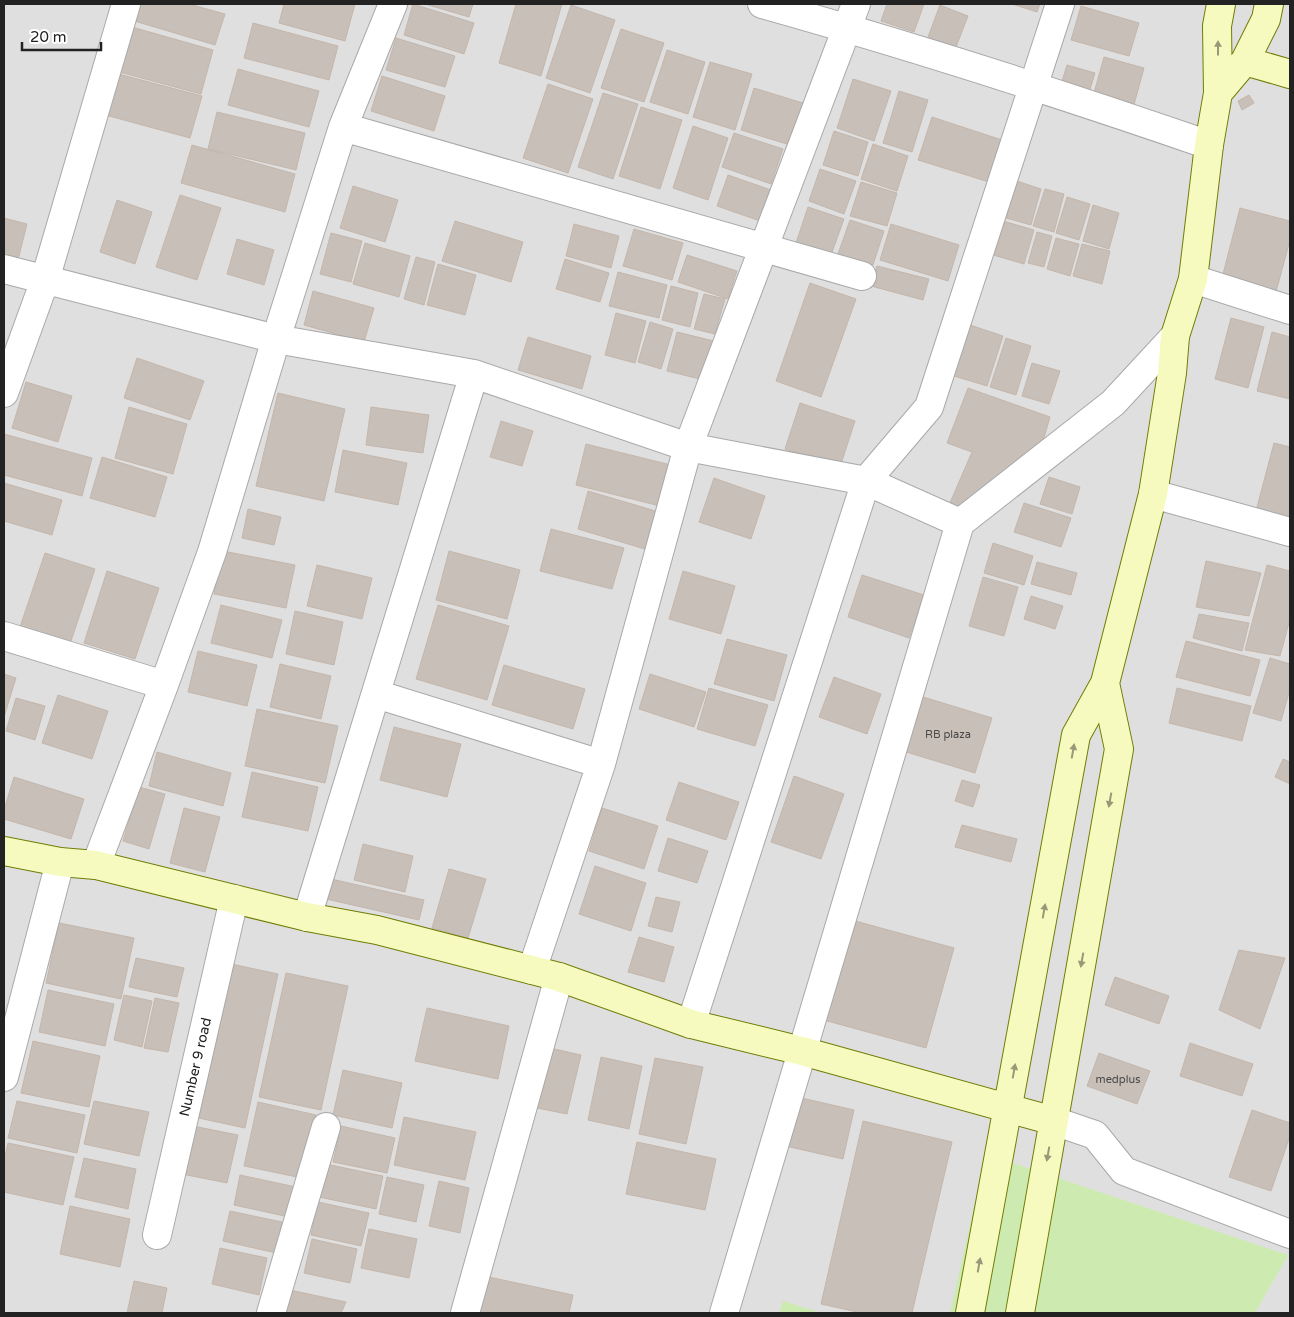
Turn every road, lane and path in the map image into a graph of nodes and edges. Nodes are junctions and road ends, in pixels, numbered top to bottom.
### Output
1 (126, 4) edge
2 (394, 4) edge
3 (762, 4) edge
4 (1060, 4) edge
5 (1221, 4) edge
6 (1269, 4) edge
7 (852, 16) edge
8 (1245, 61) junction
9 (1290, 74) edge
10 (1033, 85) junction
11 (1218, 93) junction
12 (343, 128) junction
13 (1209, 145) junction
14 (764, 248) junction
15 (4, 269) edge
16 (862, 276) dead end
17 (1193, 279) junction
18 (45, 280) junction
19 (1290, 310) edge
20 (1175, 336) junction
21 (276, 339) junction
22 (474, 374) junction
23 (4, 393) edge
24 (688, 447) junction
25 (866, 481) junction
26 (1153, 494) junction
27 (960, 523) junction
28 (1290, 532) edge
29 (4, 636) edge
30 (1105, 683) junction
31 (164, 685) junction
32 (376, 694) junction
33 (601, 764) junction
34 (4, 851) edge
35 (60, 862) junction
36 (96, 865) junction
37 (234, 899) junction
38 (307, 917) junction
39 (532, 970) junction
40 (560, 976) junction
41 (691, 1024) junction
42 (802, 1051) junction
43 (4, 1078) edge
44 (1008, 1107) junction
45 (1054, 1121) junction
46 (326, 1127) dead end
47 (1290, 1234) edge
48 (157, 1235) dead end
49 (271, 1313) edge
50 (465, 1313) edge
51 (724, 1313) edge
52 (970, 1313) edge
53 (1020, 1313) edge

1 - 18 street
2 - 12 street
3 - 7 street
4 - 10 street
11 -> 5 street
6 - 8 street
7 - 10 street
7 - 14 street
8 - 9 street
8 - 11 street
10 - 13 street
10 - 25 street
11 - 13 street
12 - 14 street
12 - 21 street
13 - 17 street
14 - 16 street
14 - 24 street
15 - 18 street
17 - 19 street
17 - 20 street
18 - 21 street
18 - 23 street
20 - 26 street
20 - 27 street
21 - 22 street
21 - 31 street
22 - 24 street
22 - 32 street
24 - 25 street
24 - 33 street
25 - 27 street
25 - 41 street
26 - 28 street
26 - 30 street
27 - 42 street
29 - 31 street
44 -> 30 street
30 -> 45 street
31 - 36 street
32 - 33 street
32 - 38 street
33 - 39 street
34 - 35 street
35 - 36 street
35 - 43 street
36 - 37 street
37 - 38 street
37 - 48 street, Number 9 road
38 - 39 street
39 - 40 street
40 - 41 street
40 - 50 street
41 - 42 street
42 - 44 street
42 - 51 street
44 - 45 street
52 -> 44 street
45 - 47 street
45 -> 53 street
46 - 49 street

